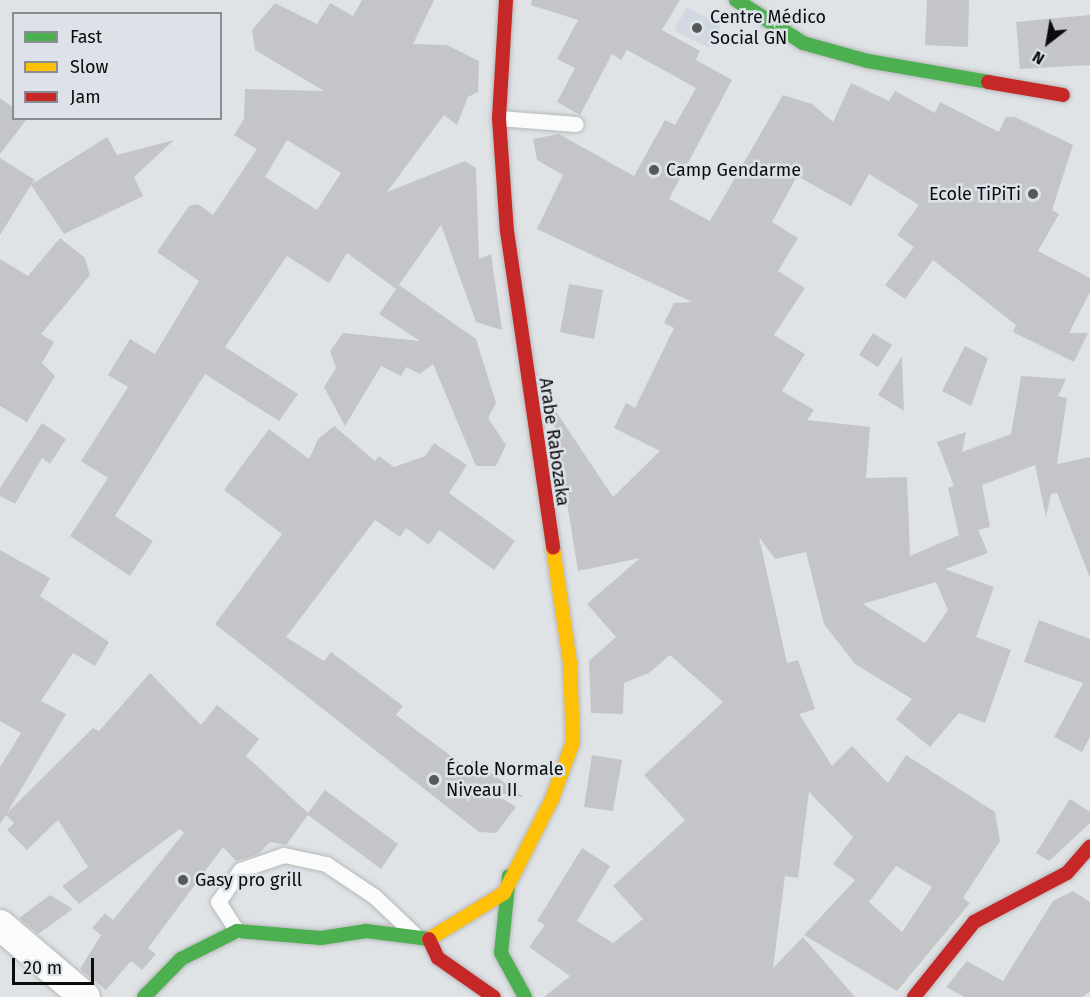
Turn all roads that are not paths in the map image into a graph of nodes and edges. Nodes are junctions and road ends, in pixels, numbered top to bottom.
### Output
1 (506, 0) edge
2 (736, 0) edge
3 (1063, 95) dead end
4 (499, 118) junction
5 (576, 124) dead end
6 (1090, 847) edge
7 (510, 874) junction
8 (0, 925) edge
9 (237, 932) junction
10 (422, 937) junction
11 (85, 997) edge
12 (144, 997) edge
13 (494, 997) edge
14 (525, 997) edge
15 (914, 997) edge

1 - 4 street, Arabe Rabozaka
2 - 3 street
4 - 5 lane
4 - 7 street, Arabe Rabozaka
6 - 15 street
7 - 10 street, Arabe Rabozaka
7 - 14 street
8 - 11 street
9 - 10 street
9 - 10 lane
9 - 12 street
10 - 13 street

